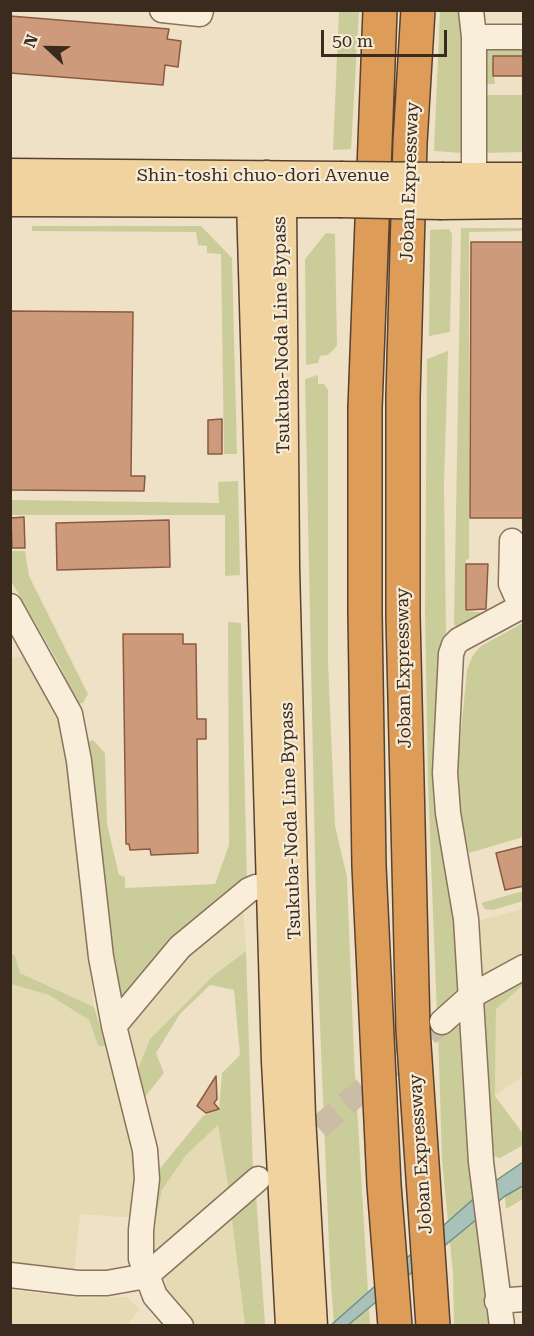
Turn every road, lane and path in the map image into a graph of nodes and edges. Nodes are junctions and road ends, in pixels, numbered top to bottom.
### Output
1 (162, 10) edge
2 (201, 10) edge
3 (380, 10) edge
4 (418, 10) edge
5 (471, 10) edge
6 (474, 37) junction
7 (524, 37) edge
8 (10, 174) edge
9 (474, 178) junction
10 (524, 178) edge
11 (443, 191) junction
12 (266, 193) junction
13 (10, 201) edge
14 (524, 203) edge
15 (512, 541) dead end
16 (10, 606) edge
17 (522, 606) edge
18 (271, 886) junction
19 (524, 967) edge
20 (471, 996) junction
21 (442, 1022) tunnel mouth
22 (114, 1026) junction
23 (258, 1179) dead end
24 (10, 1275) edge
25 (146, 1276) junction
26 (524, 1299) edge
27 (497, 1301) junction
28 (181, 1326) edge
29 (291, 1326) edge
30 (312, 1326) edge
31 (395, 1326) edge
32 (433, 1326) edge
33 (502, 1326) edge

1 - 2 street
3 - 31 highway, Joban Expressway
4 - 32 highway, Joban Expressway
5 - 6 street
6 - 7 street
6 - 9 street
8 - 12 main road
9 - 10 main road, Shin-toshi chuo-dori Avenue
9 - 11 main road, Shin-toshi chuo-dori Avenue
11 - 12 main road, Shin-toshi chuo-dori Avenue, bridge
11 - 14 main road, Shin-toshi chuo-dori Avenue
12 - 13 main road, Shin-toshi chuo-dori Avenue
12 - 18 main road, Tsukuba-Noda Line Bypass
12 - 30 main road, Tsukuba-Noda Line Bypass
15 - 17 street
16 - 22 street
17 - 20 street
18 - 22 street
18 - 29 main road, Tsukuba-Noda Line Bypass
19 - 20 street
20 - 21 street
20 - 27 street
22 - 25 street
23 - 25 street
24 - 25 street
25 - 28 street
26 - 27 street
27 - 33 street

